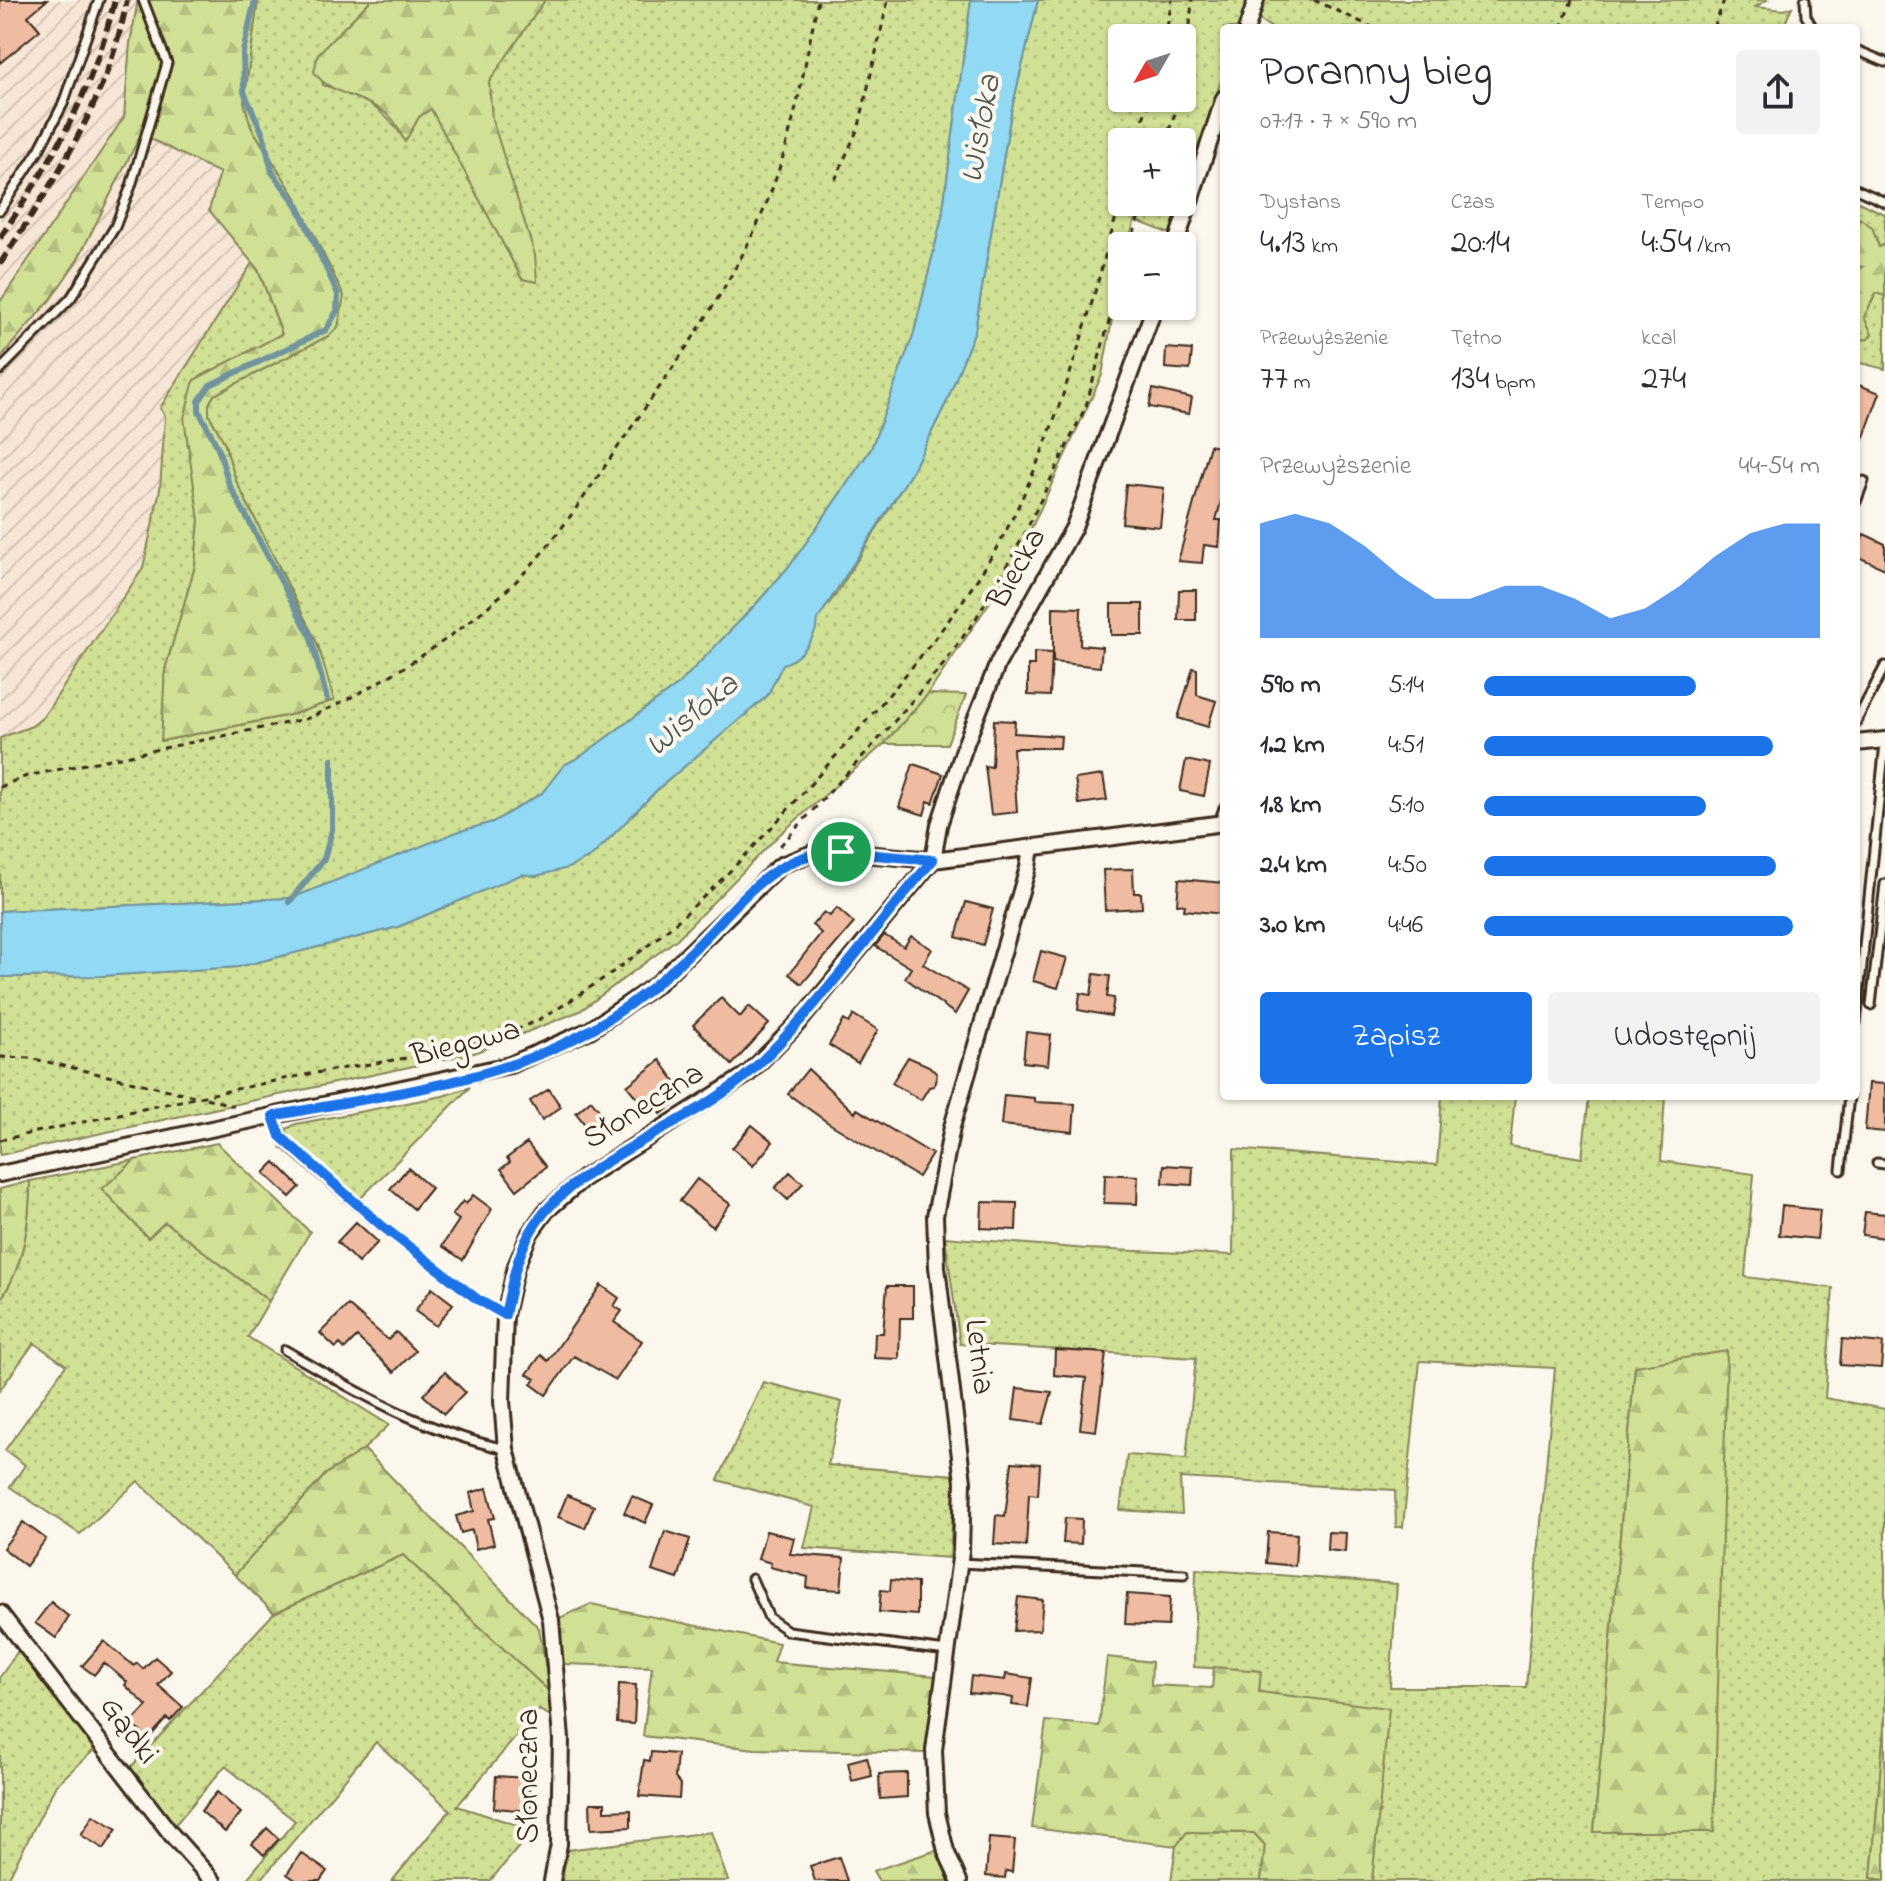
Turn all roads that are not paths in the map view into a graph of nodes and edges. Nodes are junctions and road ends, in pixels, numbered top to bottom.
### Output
1 (99, 0) edge
2 (143, 0) edge
3 (1256, 0) edge
4 (1805, 0) edge
5 (1248, 24) edge
6 (1811, 24) edge
7 (1860, 52) edge
8 (1885, 62) edge
9 (1220, 110) edge
10 (1860, 191) edge
11 (1885, 202) edge
12 (0, 210) edge
13 (1180, 232) edge
14 (1150, 320) edge
15 (0, 370) edge
16 (1864, 481) dead end
17 (1860, 492) edge
18 (1885, 666) edge
19 (1860, 714) edge
20 (1885, 741) edge
21 (1860, 743) edge
22 (1220, 824) edge
23 (1031, 848) junction
24 (933, 860) junction
25 (1885, 884) edge
26 (1860, 984) edge
27 (1871, 1005) dead end
28 (1849, 1100) edge
29 (273, 1116) junction
30 (1841, 1170) dead end
31 (0, 1174) edge
32 (505, 1315) junction
33 (285, 1350) dead end
34 (506, 1449) junction
35 (959, 1563) junction
36 (1184, 1574) dead end
37 (752, 1579) dead end
38 (0, 1613) edge
39 (947, 1651) junction
40 (213, 1881) edge
41 (552, 1881) edge
42 (959, 1881) edge

1 - 12 lane
2 - 15 lane
3 - 5 street
4 - 6 lane
7 - 8 lane
9 - 13 street
10 - 11 lane
14 - 24 street, Biecka
16 - 17 lane
18 - 19 lane
20 - 21 street
20 - 26 lane
22 - 23 street
23 - 24 street
23 - 35 street, Letnia
24 - 29 street, Biegowa
24 - 32 street, Słoneczna
25 - 27 lane
28 - 30 lane
29 - 31 street, Biegowa
29 - 32 lane
32 - 34 street, Słoneczna
33 - 34 lane
34 - 41 street, Słoneczna
35 - 36 lane
35 - 39 street, Letnia
37 - 39 lane
38 - 40 street, Gądki
39 - 42 street, Letnia

